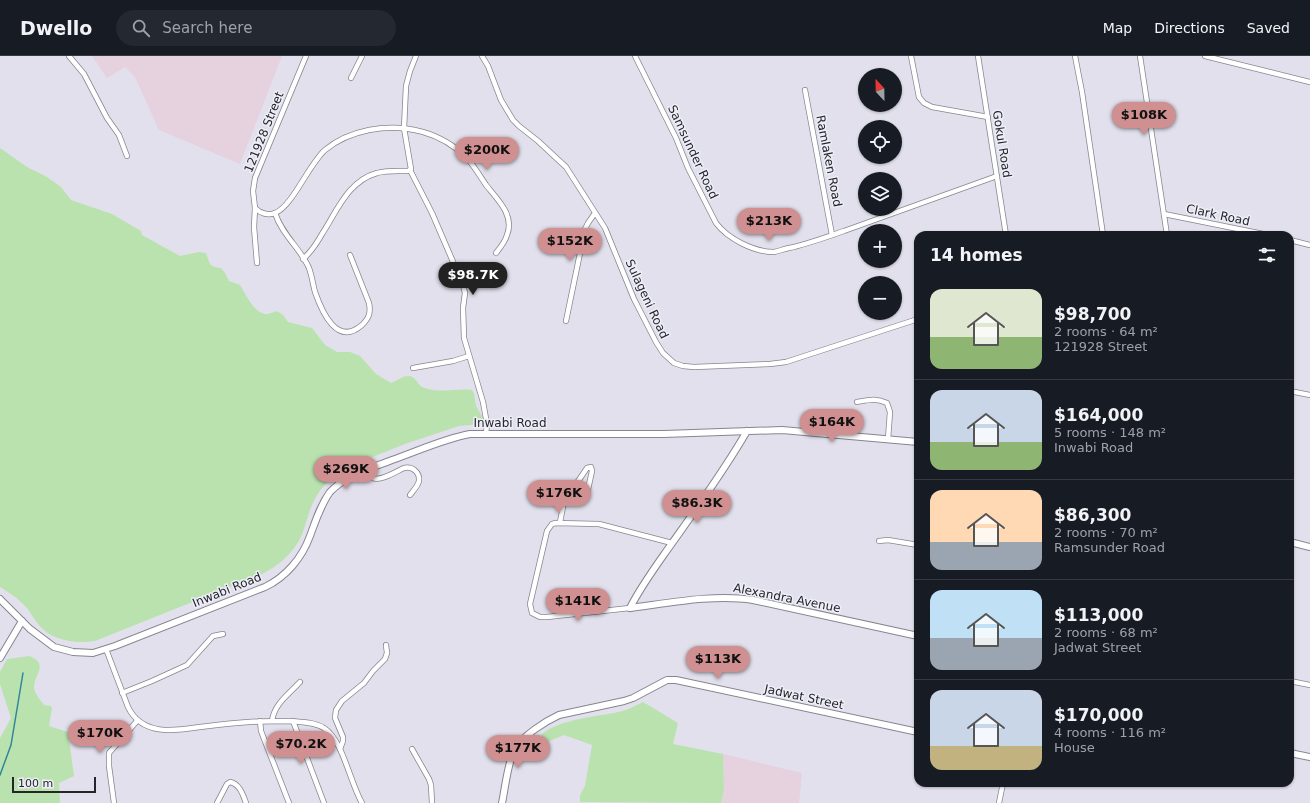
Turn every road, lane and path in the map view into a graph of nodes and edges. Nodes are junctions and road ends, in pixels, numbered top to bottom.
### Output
1 (69, 56) edge
2 (306, 56) edge
3 (362, 56) edge
4 (416, 56) edge
5 (482, 56) edge
6 (635, 56) edge
7 (911, 56) edge
8 (978, 56) edge
9 (1075, 56) edge
10 (1140, 56) edge
11 (1205, 56) edge
12 (352, 78) dead end
13 (1310, 82) edge
14 (805, 90) dead end
15 (988, 117) junction
16 (404, 128) junction
17 (127, 156) dead end
18 (410, 170) junction
19 (997, 176) junction
20 (255, 208) junction
21 (902, 211) edge
22 (275, 213) junction
23 (595, 213) junction
24 (1164, 214) junction
25 (888, 216) edge
26 (1005, 231) edge
27 (1102, 231) edge
28 (1166, 231) edge
29 (1248, 231) edge
30 (832, 235) junction
31 (1294, 241) edge
32 (1310, 245) edge
33 (496, 253) dead end
34 (350, 254) dead end
35 (303, 259) junction
36 (257, 263) dead end
37 (914, 320) edge
38 (566, 321) dead end
39 (469, 356) junction
40 (413, 368) dead end
41 (1294, 392) edge
42 (1310, 395) edge
43 (857, 402) dead end
44 (747, 431) junction
45 (486, 434) junction
46 (888, 439) junction
47 (914, 442) edge
48 (367, 470) junction
49 (410, 495) dead end
50 (569, 496) junction
51 (560, 522) junction
52 (879, 541) dead end
53 (672, 543) junction
54 (1294, 543) edge
55 (914, 545) edge
56 (1310, 547) edge
57 (0, 600) edge
58 (630, 608) junction
59 (22, 621) junction
60 (223, 634) dead end
61 (914, 635) edge
62 (386, 645) dead end
63 (106, 649) junction
64 (1, 654) edge
65 (300, 682) dead end
66 (1294, 682) edge
67 (1310, 685) edge
68 (122, 693) junction
69 (137, 721) junction
70 (260, 721) junction
71 (272, 721) junction
72 (293, 722) junction
73 (914, 731) edge
74 (340, 749) junction
75 (412, 749) dead end
76 (1294, 754) edge
77 (1310, 757) edge
78 (1002, 787) edge
79 (114, 803) edge
80 (217, 803) edge
81 (246, 803) edge
82 (289, 803) edge
83 (324, 803) edge
84 (362, 803) edge
85 (432, 803) edge
86 (502, 803) edge
87 (999, 803) edge

1 - 17 street
2 - 20 street, 121928 Street
3 - 12 street
4 - 16 street
5 - 23 street, Sulageni Road
6 - 30 street, Samsunder Road
7 - 15 street
8 - 15 street, Gokul Road
9 - 27 street
10 - 24 street
11 - 13 street
14 - 30 street, Ramlaken Road
15 - 19 street, Gokul Road
16 - 18 street
16 - 22 street
16 - 33 street
18 - 35 street
18 - 39 street
19 - 21 street, Samsunder Road
19 - 26 street, Gokul Road
20 - 22 street
20 - 36 street, 121928 Street
22 - 35 street
23 - 37 street, Sulageni Road
23 - 38 street
24 - 28 street
24 - 29 street, Clark Road
25 - 30 street, Samsunder Road
31 - 32 street
34 - 35 street
39 - 40 street
39 - 45 street
41 - 42 street
43 - 46 street
44 - 45 street, Inwabi Road
44 - 46 street, Inwabi Road
44 - 53 street
45 - 48 street, Inwabi Road
46 - 47 street, Inwabi Road
48 - 49 street
48 - 63 street, Inwabi Road
50 - 50 street
50 - 51 street
51 - 53 street
51 - 58 street, Alexandra Avenue
52 - 55 street
53 - 58 street
54 - 56 street
57 - 59 street, Inwabi Road
58 - 61 street, Alexandra Avenue
59 - 63 street, Inwabi Road
59 - 64 street
60 - 68 street
62 - 74 street
63 - 68 street
65 - 71 street
66 - 67 street
68 - 69 street
69 - 70 street
69 - 79 street
70 - 71 street
70 - 82 street
71 - 72 street
72 - 74 street
72 - 83 street
73 - 86 street, Jadwat Street
74 - 84 street
75 - 85 street
76 - 77 street
78 - 87 street
80 - 81 street

